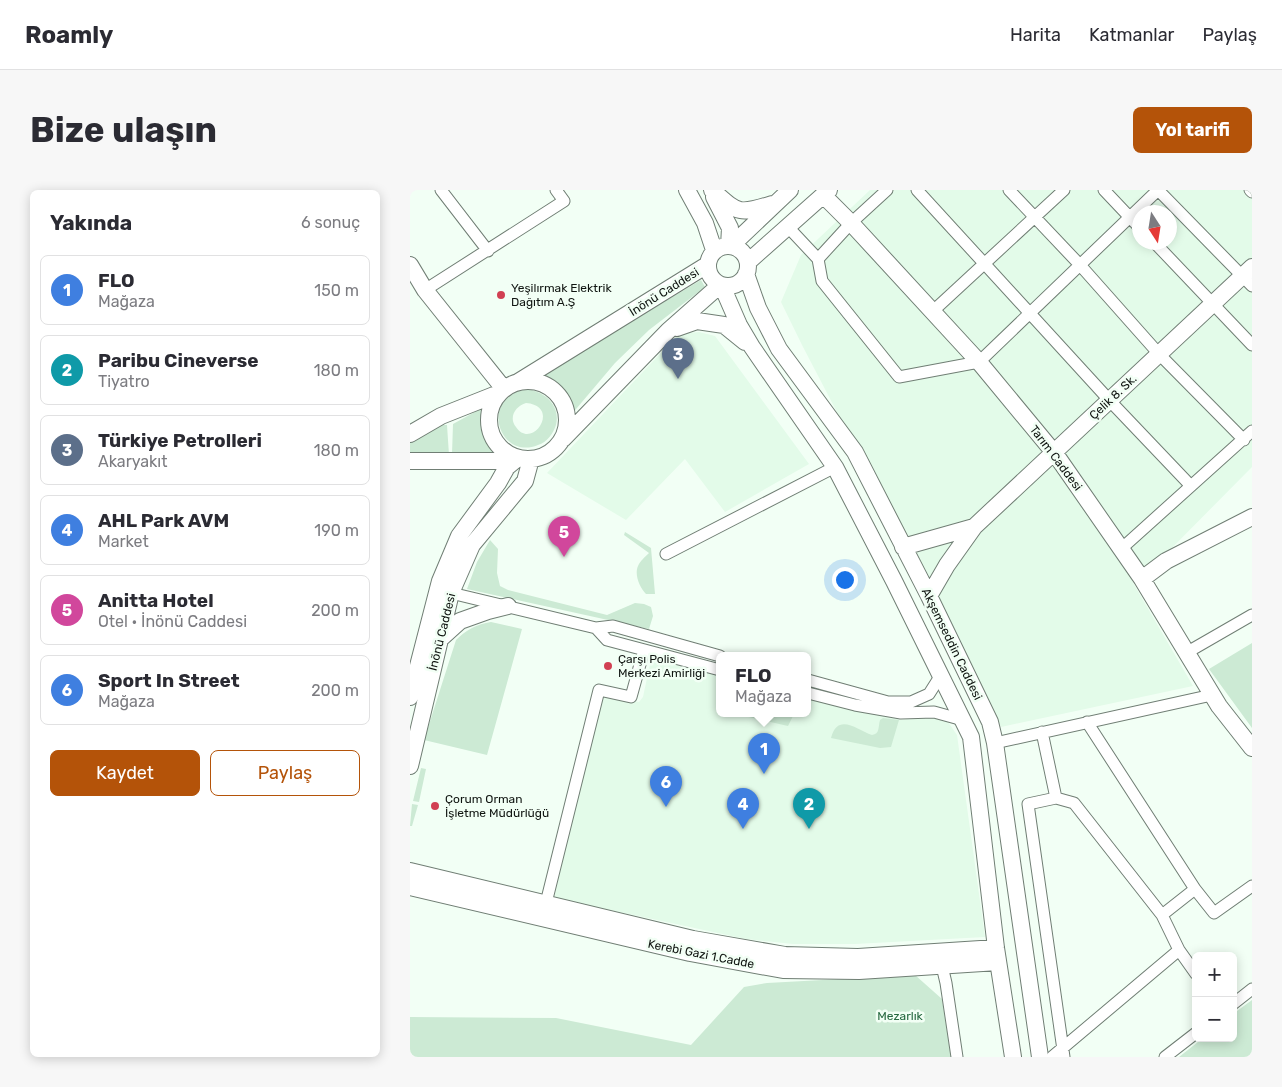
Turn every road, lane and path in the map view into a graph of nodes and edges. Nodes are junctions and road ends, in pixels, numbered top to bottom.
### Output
1 (442, 190) edge
2 (556, 190) edge
3 (686, 190) edge
4 (711, 190) edge
5 (790, 190) edge
6 (887, 190) edge
7 (917, 190) edge
8 (1009, 190) edge
9 (1064, 190) edge
10 (1104, 190) edge
11 (1158, 190) edge
12 (826, 193) edge
13 (777, 203) junction
14 (1035, 217) junction
15 (1130, 217) junction
16 (851, 223) junction
17 (788, 227) junction
18 (1161, 250) edge
19 (488, 251) junction
20 (720, 252) junction
21 (818, 259) junction
22 (984, 264) junction
23 (410, 265) edge
24 (1080, 265) junction
25 (747, 268) junction
26 (1249, 276) edge
27 (721, 285) junction
28 (425, 290) junction
29 (1212, 304) junction
30 (932, 312) junction
31 (1030, 313) junction
32 (668, 331) junction
33 (1252, 345) edge
34 (752, 347) junction
35 (1159, 354) junction
36 (979, 362) junction
37 (518, 382) junction
38 (501, 391) junction
39 (1109, 400) junction
40 (410, 434) edge
41 (1248, 436) edge
42 (563, 439) junction
43 (1054, 453) junction
44 (520, 458) junction
45 (410, 461) edge
46 (835, 467) junction
47 (1191, 486) junction
48 (1252, 517) edge
49 (974, 527) junction
50 (904, 547) junction
51 (1121, 549) junction
52 (666, 554) dead end
53 (1142, 579) junction
54 (451, 593) junction
55 (929, 596) junction
56 (508, 606) junction
57 (1252, 615) edge
58 (596, 628) junction
59 (439, 640) junction
60 (644, 650) junction
61 (1186, 653) junction
62 (716, 655) edge
63 (716, 669) edge
64 (941, 675) junction
65 (811, 681) edge
66 (411, 688) edge
67 (811, 694) edge
68 (1212, 695) junction
69 (963, 720) junction
70 (1087, 722) junction
71 (1042, 732) junction
72 (994, 743) junction
73 (1252, 748) edge
74 (410, 766) edge
75 (1056, 798) junction
76 (410, 871) edge
77 (1252, 886) edge
78 (410, 887) edge
79 (1195, 889) junction
80 (544, 911) junction
81 (1162, 915) junction
82 (1179, 950) junction
83 (997, 955) junction
84 (942, 966) junction
85 (1192, 968) edge
86 (1252, 989) edge
87 (1237, 1001) edge
88 (1192, 1036) edge
89 (1064, 1052) edge
90 (957, 1057) edge
91 (1013, 1057) edge
92 (1040, 1057) edge
93 (1052, 1057) edge
94 (1165, 1057) edge

1 - 19 street
2 - 19 street
3 - 20 street
4 - 13 street
4 - 20 street
5 - 13 street, İnönü Caddesi
6 - 16 street
7 - 22 street
8 - 14 street
9 - 14 street
10 - 15 street
11 - 15 street
11 - 26 street
12 - 16 street, Tarım Caddesi
12 - 17 street
13 - 20 street, İnönü Caddesi
14 - 22 street
14 - 24 street
15 - 24 street
16 - 21 street
16 - 30 street, Tarım Caddesi
17 - 21 street
17 - 25 street
18 - 29 street
19 - 28 street
20 - 25 street
20 - 27 street
20 - 37 street, İnönü Caddesi
21 - 36 street
22 - 30 street
22 - 31 street
23 - 28 street
24 - 31 street
24 - 35 street
25 - 27 street
25 - 50 street, Akşemseddin Caddesi
26 - 29 street, Çelik 8. Sk.
27 - 32 street, İnönü Caddesi
27 - 34 street, Akşemseddin Caddesi
28 - 38 street
29 - 33 street
29 - 35 street, Çelik 8. Sk.
30 - 36 street, Tarım Caddesi
31 - 36 street
31 - 39 street
32 - 34 street
32 - 42 street, İnönü Caddesi
34 - 46 street, Akşemseddin Caddesi
35 - 39 street, Çelik 8. Sk.
35 - 41 street
36 - 43 street, Tarım Caddesi
37 - 38 street
37 - 42 street
38 - 40 street
38 - 44 street
39 - 43 street, Çelik 8. Sk.
39 - 47 street
41 - 47 street
42 - 44 street
43 - 49 street, Çelik 8. Sk.
43 - 51 street, Tarım Caddesi
44 - 45 street
44 - 54 street, İnönü Caddesi
44 - 66 street, İnönü Caddesi
46 - 52 street
46 - 64 street, Akşemseddin Caddesi
47 - 51 street
48 - 53 street
49 - 50 street
49 - 55 street
50 - 55 street, Akşemseddin Caddesi
51 - 53 street, Tarım Caddesi
53 - 61 street, Tarım Caddesi
54 - 56 street
54 - 59 street, İnönü Caddesi
55 - 72 street, Akşemseddin Caddesi
56 - 58 street
56 - 59 street
57 - 61 street
58 - 60 street
58 - 62 street
59 - 74 street, İnönü Caddesi
60 - 63 street
60 - 80 street
61 - 68 street, Tarım Caddesi
64 - 65 street
64 - 69 street, Akşemseddin Caddesi
67 - 69 street
68 - 70 street
68 - 73 street, Tarım Caddesi
69 - 83 street, Akşemseddin Caddesi
70 - 71 street
70 - 79 street
71 - 72 street
71 - 75 street
72 - 92 street, Akşemseddin Caddesi
75 - 81 street
75 - 89 street
76 - 80 street, Kerebi Gazi 1.Cadde
77 - 79 street
78 - 80 street, Kerebi Gazi 1.Cadde
79 - 81 street
80 - 83 street, Kerebi Gazi 1.Cadde
80 - 84 street, Kerebi Gazi 1.Cadde
81 - 82 street
82 - 85 street
82 - 89 street
83 - 84 street, Kerebi Gazi 1.Cadde
83 - 91 street, Akşemseddin Caddesi
84 - 90 street
86 - 87 street
88 - 94 street
89 - 93 street

